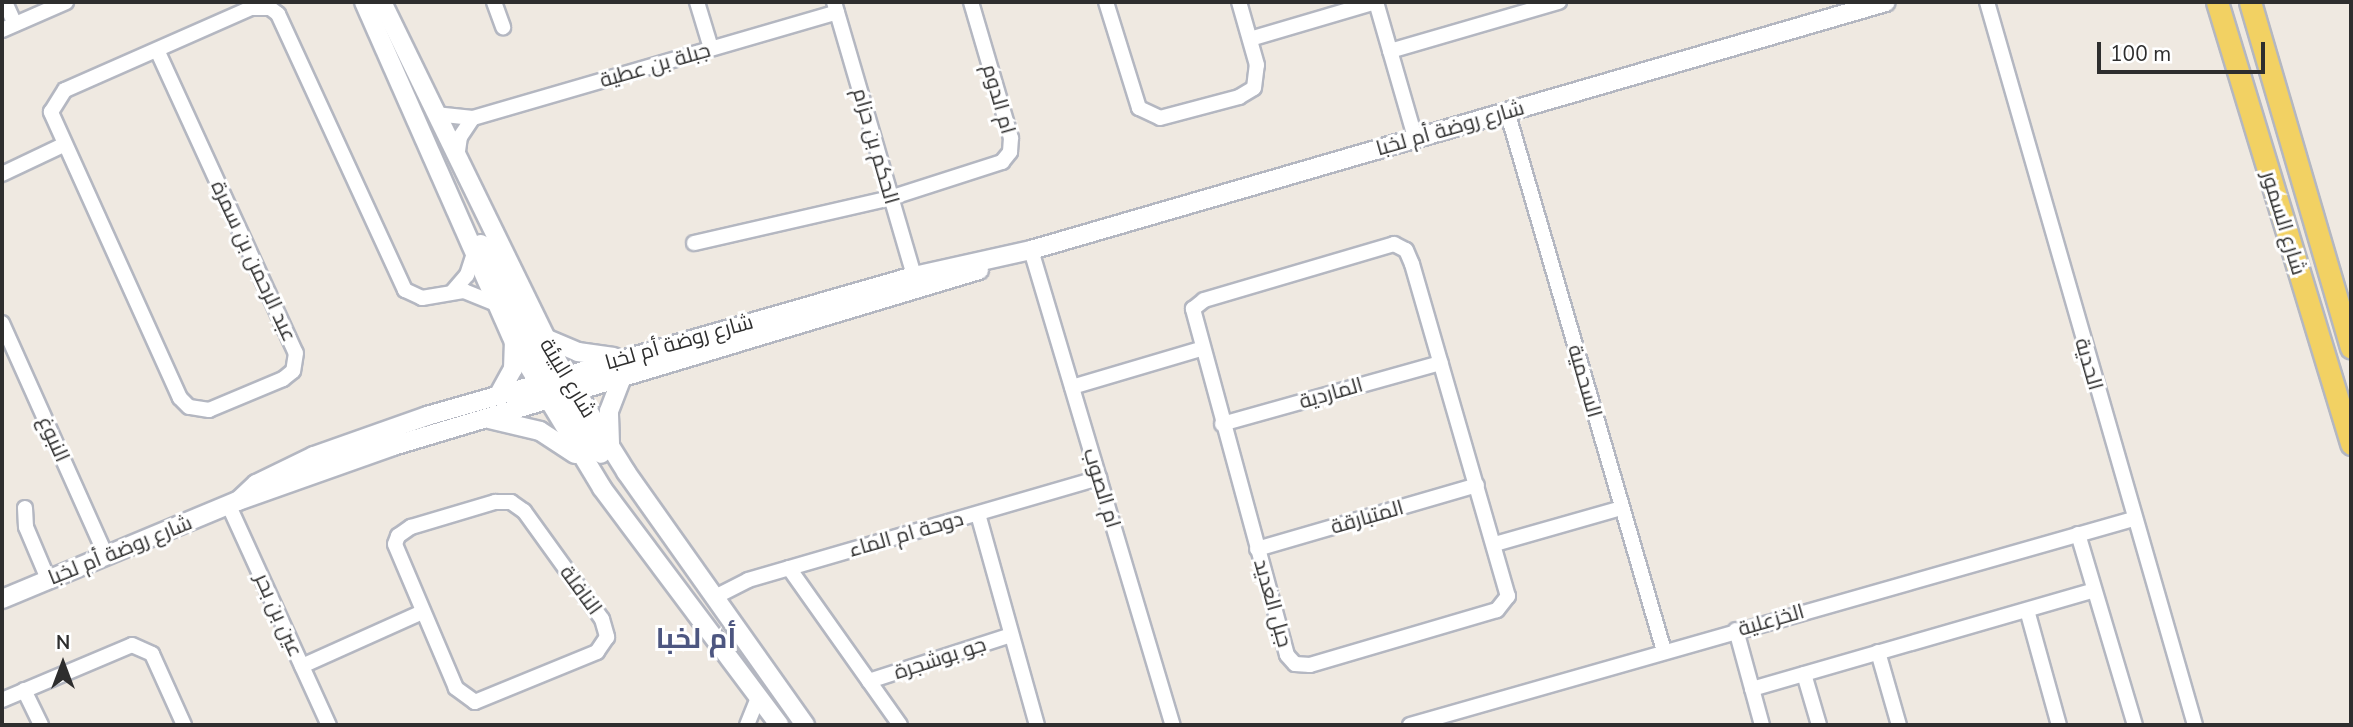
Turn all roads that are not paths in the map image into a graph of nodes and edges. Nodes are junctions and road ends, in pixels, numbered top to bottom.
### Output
1 (5, 2) edge
2 (66, 2) edge
3 (364, 2) edge
4 (382, 2) edge
5 (494, 2) edge
6 (697, 2) edge
7 (971, 2) edge
8 (1106, 2) edge
9 (1239, 2) edge
10 (1376, 2) edge
11 (1559, 2) edge
12 (1886, 2) edge
13 (1987, 2) edge
14 (2217, 2) edge
15 (2250, 2) edge
16 (1856, 6) edge
17 (835, 7) edge
18 (1515, 8) edge
19 (8, 27) edge
20 (503, 27) dead end
21 (1250, 39) junction
22 (711, 48) junction
23 (157, 50) junction
24 (1390, 51) junction
25 (1507, 111) junction
26 (435, 114) junction
27 (473, 118) junction
28 (1415, 137) junction
29 (63, 145) junction
30 (429, 151) junction
31 (456, 159) junction
32 (2, 174) edge
33 (890, 198) junction
34 (694, 243) dead end
35 (1031, 250) junction
36 (474, 256) junction
37 (916, 283) junction
38 (453, 291) junction
39 (494, 303) junction
40 (2, 323) edge
41 (545, 338) junction
42 (5, 340) edge
43 (514, 342) junction
44 (2351, 348) edge
45 (1200, 349) junction
46 (625, 358) junction
47 (1441, 363) junction
48 (551, 379) junction
49 (621, 380) junction
50 (1072, 387) junction
51 (499, 394) junction
52 (562, 396) junction
53 (478, 419) junction
54 (1222, 424) junction
55 (2351, 444) edge
56 (611, 450) junction
57 (587, 467) junction
58 (1100, 478) junction
59 (1477, 485) junction
60 (234, 503) junction
61 (25, 509) dead end
62 (1621, 509) junction
63 (978, 514) junction
64 (2133, 519) junction
65 (2078, 534) junction
66 (1495, 544) junction
67 (1257, 549) junction
68 (106, 555) junction
69 (789, 568) junction
70 (48, 579) junction
71 (2094, 590) junction
72 (715, 597) junction
73 (2, 598) edge
74 (2027, 610) junction
75 (422, 612) junction
76 (1736, 630) junction
77 (1011, 635) junction
78 (1664, 651) junction
79 (1878, 653) junction
80 (302, 666) junction
81 (1804, 674) junction
82 (869, 681) junction
83 (1752, 689) junction
84 (24, 690) junction
85 (759, 696) junction
86 (2, 700) edge
87 (1419, 724) edge
88 (41, 725) edge
89 (184, 725) edge
90 (329, 725) edge
91 (747, 725) edge
92 (779, 725) edge
93 (805, 725) edge
94 (900, 725) edge
95 (1037, 725) edge
96 (1173, 725) edge
97 (1762, 725) edge
98 (1819, 725) edge
99 (1899, 725) edge
100 (2059, 725) edge
101 (2135, 725) edge
102 (2194, 725) edge

1 - 19 street
2 - 19 street
3 - 30 street, شارع البيئة
4 - 26 street, شارع البيئة
5 - 20 street
6 - 22 street
7 - 33 street, ام الدوم
8 - 21 street
9 - 21 street
10 - 21 street
10 - 24 street
11 - 18 street
12 - 16 street, شارع روضة أم لخبا
13 - 64 street, الحدية
14 - 55 main road, شارع السمور
15 - 44 main road, شارع السمور
16 - 25 street, شارع روضة أم لخبا
17 - 22 street, جبلة بن عطية
17 - 33 street, الحكم بن حزام
18 - 24 street
22 - 27 street, جبلة بن عطية
23 - 29 street, عبد الرحمن بن سمرة
23 - 29 street, عبد الرحمن بن سمرة
23 - 38 street, عبد الرحمن بن سمرة
24 - 28 street
25 - 28 street, شارع روضة أم لخبا
25 - 62 street, السحمية
26 - 27 street, جبلة بن عطية
26 - 31 street, شارع البيئة
27 - 31 street
28 - 35 street, شارع روضة أم لخبا
29 - 32 street
30 - 36 street, شارع البيئة
30 - 48 street
31 - 41 street, شارع البيئة
33 - 34 street
33 - 37 street, الحكم بن حزام
35 - 37 street, شارع روضة أم لخبا
35 - 50 street, ام الصوب
36 - 38 street
36 - 39 street, شارع البيئة
37 - 46 street, شارع روضة أم لخبا
37 - 49 street, شارع روضة أم لخبا
38 - 39 street, عبد الرحمن بن سمرة
39 - 43 street, شارع البيئة
40 - 42 street, النبوغ
41 - 46 street
41 - 48 street, شارع البيئة
42 - 68 street, النبوغ
43 - 48 street, شارع البيئة
43 - 51 street
45 - 47 street, جبل العديد
45 - 50 street
45 - 54 street, جبل العديد
46 - 48 street, شارع روضة أم لخبا
47 - 54 street, الماردية
47 - 59 street, جبل العديد
48 - 51 street, شارع روضة أم لخبا
48 - 52 street, شارع البيئة
48 - 52 street, شارع البيئة
49 - 52 street, شارع روضة أم لخبا
49 - 56 street
50 - 58 street, ام الصوب
51 - 60 street, شارع روضة أم لخبا
52 - 53 street, شارع روضة أم لخبا
52 - 56 street, شارع البيئة
52 - 57 street, شارع البيئة
52 - 72 street
53 - 57 street
53 - 60 street, شارع روضة أم لخبا
54 - 67 street, جبل العديد
56 - 72 street, شارع البيئة
57 - 85 street, شارع البيئة
58 - 63 street, دوحة ام الماء
58 - 96 street, ام الصوب
59 - 66 street, جبل العديد
59 - 67 street, المتبارقة
60 - 68 street, شارع روضة أم لخبا
60 - 80 street, عين بن بحر
61 - 70 street
62 - 66 street
62 - 78 street, السحمية
63 - 69 street, دوحة ام الماء
63 - 77 street, جو بوشجرة
64 - 65 street, الخزعلية
64 - 102 street, الحدية
65 - 71 street
65 - 76 street, الخزعلية
66 - 67 street, جبل العديد
68 - 70 street, شارع روضة أم لخبا
69 - 72 street, دوحة ام الماء
69 - 82 street, جو بوشجرة
70 - 73 street, شارع روضة أم لخبا
71 - 74 street
71 - 101 street
72 - 93 street, شارع البيئة
74 - 79 street
74 - 100 street
75 - 75 street, النافلة
75 - 80 street
76 - 78 street, الخزعلية
76 - 83 street
77 - 82 street, جو بوشجرة
77 - 95 street, جو بوشجرة
78 - 87 street, الخزعلية
79 - 81 street
79 - 99 street
80 - 90 street, عين بن بحر
81 - 83 street
81 - 98 street
82 - 94 street, جو بوشجرة
83 - 97 street
84 - 86 street
84 - 88 street
84 - 89 street
85 - 91 street
85 - 92 street, شارع البيئة

